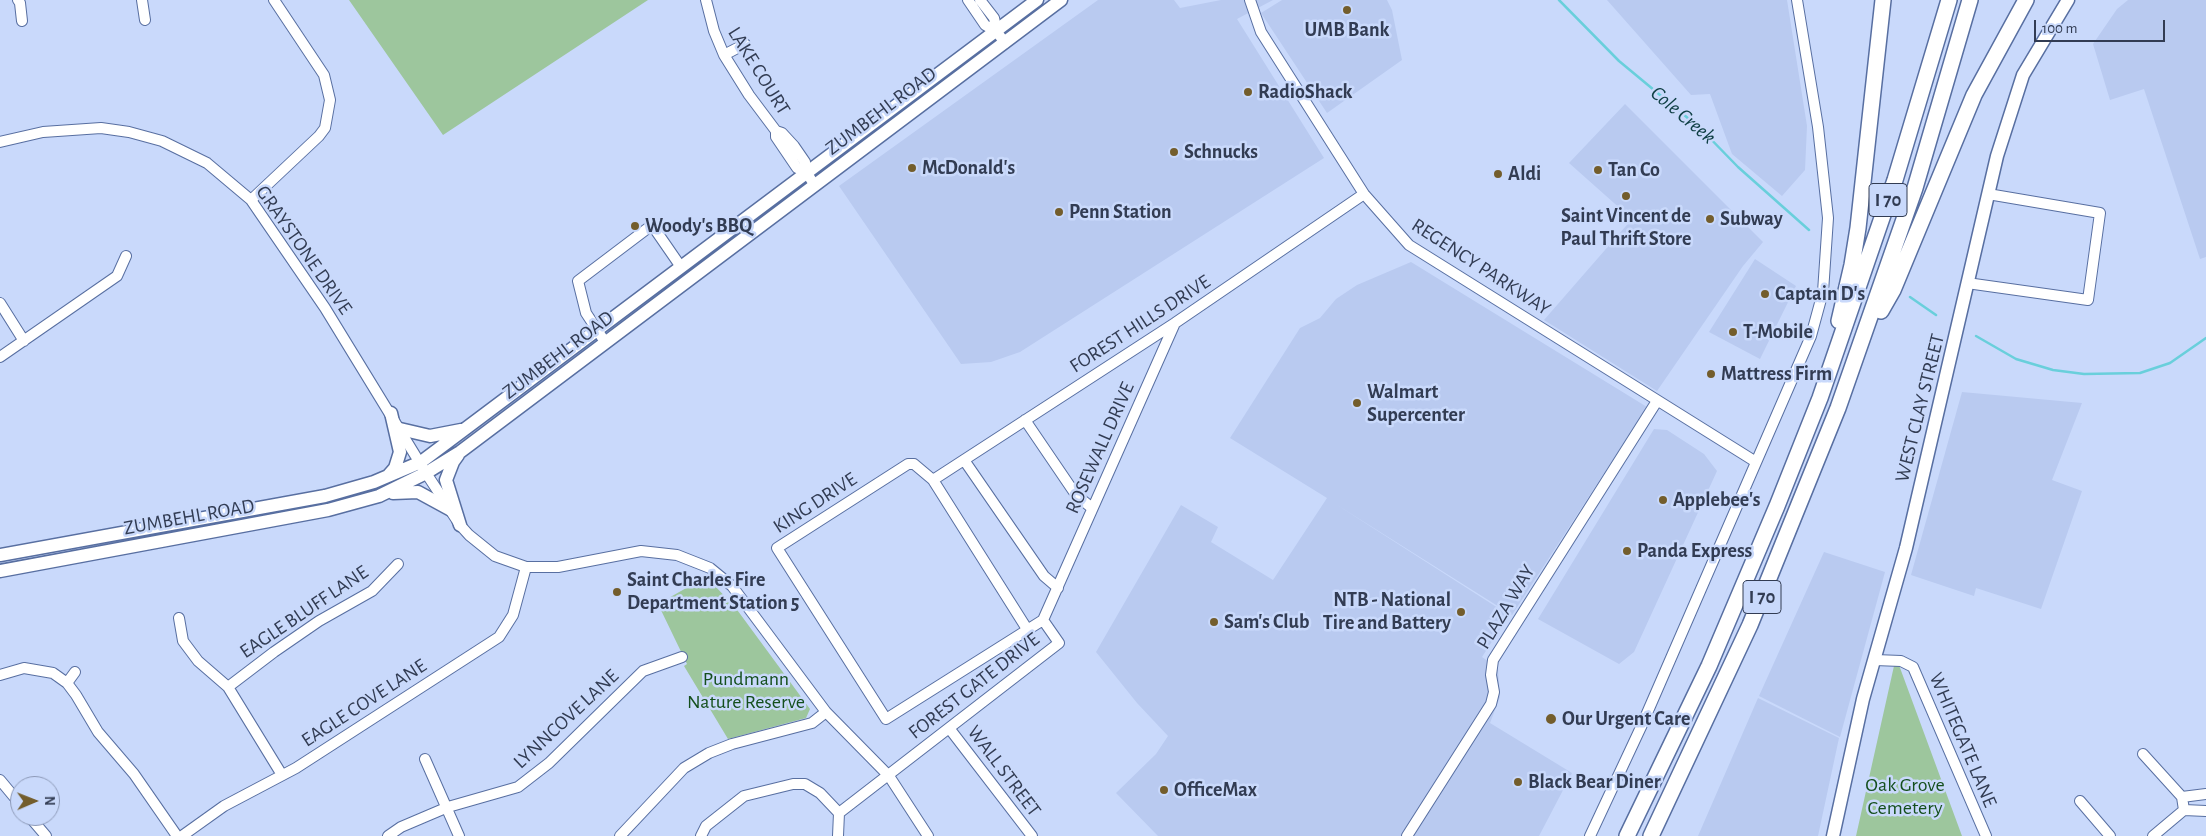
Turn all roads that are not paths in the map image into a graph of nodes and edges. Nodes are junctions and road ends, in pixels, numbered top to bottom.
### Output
1 (18, 0) edge
2 (142, 0) edge
3 (274, 0) edge
4 (706, 0) edge
5 (968, 0) edge
6 (1037, 0) edge
7 (1060, 0) edge
8 (1250, 0) edge
9 (1797, 0) edge
10 (1883, 0) edge
11 (1949, 0) edge
12 (1970, 0) edge
13 (2026, 0) edge
14 (2068, 0) edge
15 (984, 2) edge
16 (974, 12) junction
17 (145, 20) dead end
18 (22, 21) dead end
19 (997, 32) junction
20 (1005, 43) junction
21 (745, 44) dead end
22 (724, 55) junction
23 (0, 142) edge
24 (806, 172) junction
25 (814, 184) junction
26 (1364, 194) junction
27 (1988, 194) junction
28 (251, 200) junction
29 (126, 256) dead end
30 (681, 267) junction
31 (1967, 283) junction
32 (0, 303) edge
33 (1175, 322) junction
34 (597, 330) junction
35 (24, 341) junction
36 (605, 342) junction
37 (1858, 352) junction
38 (0, 357) edge
39 (1820, 398) junction
40 (1657, 401) junction
41 (391, 413) junction
42 (1025, 420) junction
43 (400, 428) junction
44 (468, 428) junction
45 (460, 452) junction
46 (964, 460) junction
47 (1756, 462) junction
48 (424, 468) junction
49 (388, 476) junction
50 (933, 480) junction
51 (379, 496) junction
52 (1092, 508) junction
53 (451, 510) junction
54 (460, 525) junction
55 (3, 554) edge
56 (398, 564) dead end
57 (526, 567) junction
58 (4, 570) edge
59 (1058, 588) junction
60 (179, 618) dead end
61 (1042, 620) junction
62 (1027, 629) junction
63 (682, 657) dead end
64 (1875, 660) junction
65 (75, 672) dead end
66 (0, 675) edge
67 (66, 683) junction
68 (228, 687) junction
69 (826, 712) junction
70 (949, 728) junction
71 (2143, 754) dead end
72 (425, 759) dead end
73 (282, 776) junction
74 (889, 776) junction
75 (0, 780) edge
76 (10, 792) edge
77 (2206, 794) edge
78 (2182, 797) junction
79 (2080, 800) dead end
80 (448, 807) junction
81 (2184, 810) junction
82 (2206, 811) edge
83 (839, 812) junction
84 (38, 826) edge
85 (46, 836) edge
86 (177, 836) edge
87 (182, 836) edge
88 (388, 836) edge
89 (459, 836) edge
90 (620, 836) edge
91 (702, 836) edge
92 (838, 836) edge
93 (928, 836) edge
94 (1032, 836) edge
95 (1407, 836) edge
96 (1590, 836) edge
97 (1628, 836) edge
98 (1651, 836) edge
99 (1832, 836) edge
100 (1986, 836) edge
101 (2110, 836) edge
102 (2152, 836) edge

1 - 18 street
2 - 17 street
3 - 28 street
4 - 22 street, LAKE COURT
5 - 16 street
6 - 19 main road, ZUMBEHL ROAD
7 - 20 main road, ZUMBEHL ROAD
8 - 26 street, REGENCY PARKWAY
9 - 47 street
10 - 39 highway
11 - 39 highway, I 70
12 - 37 highway, I 70
13 - 37 highway
14 - 27 main road, WEST CLAY STREET
15 - 16 street
15 - 19 street
16 - 19 street
19 - 20 street
19 - 24 main road, ZUMBEHL ROAD
20 - 25 main road, ZUMBEHL ROAD
21 - 22 street
22 - 24 street, LAKE COURT
23 - 28 street, GRAYSTONE DRIVE
24 - 25 street, LAKE COURT
24 - 30 main road, ZUMBEHL ROAD
25 - 36 main road, ZUMBEHL ROAD
26 - 33 street, FOREST HILLS DRIVE
26 - 40 street, REGENCY PARKWAY
27 - 31 main road, WEST CLAY STREET
27 - 31 street
28 - 41 street, GRAYSTONE DRIVE
29 - 35 street
30 - 34 main road, ZUMBEHL ROAD
30 - 34 street
31 - 64 main road, WEST CLAY STREET
32 - 35 street
33 - 42 street, FOREST HILLS DRIVE
33 - 52 street, ROSEWALL DRIVE
34 - 36 street
34 - 44 main road, ZUMBEHL ROAD
35 - 38 street
36 - 45 main road, ZUMBEHL ROAD
37 - 98 highway, I 70
39 - 97 highway, I 70
40 - 47 street, REGENCY PARKWAY
40 - 95 street, PLAZA WAY
41 - 43 street, GRAYSTONE DRIVE
41 - 49 main road
42 - 46 street, FOREST HILLS DRIVE
42 - 52 street
43 - 44 main road
43 - 48 street, GRAYSTONE DRIVE
44 - 48 main road, ZUMBEHL ROAD
45 - 48 main road, ZUMBEHL ROAD
45 - 54 main road
46 - 50 street, FOREST HILLS DRIVE
46 - 59 street
47 - 96 street
48 - 49 main road, ZUMBEHL ROAD
48 - 51 main road, ZUMBEHL ROAD
48 - 53 street, GRAYSTONE DRIVE
49 - 55 main road, ZUMBEHL ROAD
50 - 62 street, KING DRIVE
50 - 62 street, KING DRIVE
51 - 53 main road
51 - 58 main road, ZUMBEHL ROAD
52 - 59 street, ROSEWALL DRIVE
53 - 54 street, GRAYSTONE DRIVE
54 - 57 street, GRAYSTONE DRIVE
55 - 58 main road
56 - 68 street, EAGLE BLUFF LANE
57 - 69 street, GRAYSTONE DRIVE
57 - 73 street, EAGLE COVE LANE
59 - 61 street, ROSEWALL DRIVE
60 - 68 street
61 - 62 street
61 - 70 street, FOREST GATE DRIVE
63 - 80 street, LYNNCOVE LANE
64 - 99 main road, WEST CLAY STREET
64 - 100 street, WHITEGATE LANE
65 - 67 street
66 - 67 street
67 - 86 street
68 - 73 street
69 - 74 street, GRAYSTONE DRIVE
69 - 90 street
70 - 74 street, FOREST GATE DRIVE
70 - 94 street, WALL STREET
71 - 78 street
72 - 80 street
73 - 87 street, EAGLE COVE LANE
74 - 83 street, FOREST GATE DRIVE
74 - 93 street, GRAYSTONE DRIVE
75 - 76 street
77 - 78 street
78 - 81 street
79 - 101 street
80 - 88 street, LYNNCOVE LANE
80 - 89 street
81 - 82 street
81 - 102 street
83 - 91 street
83 - 92 street
84 - 85 street

